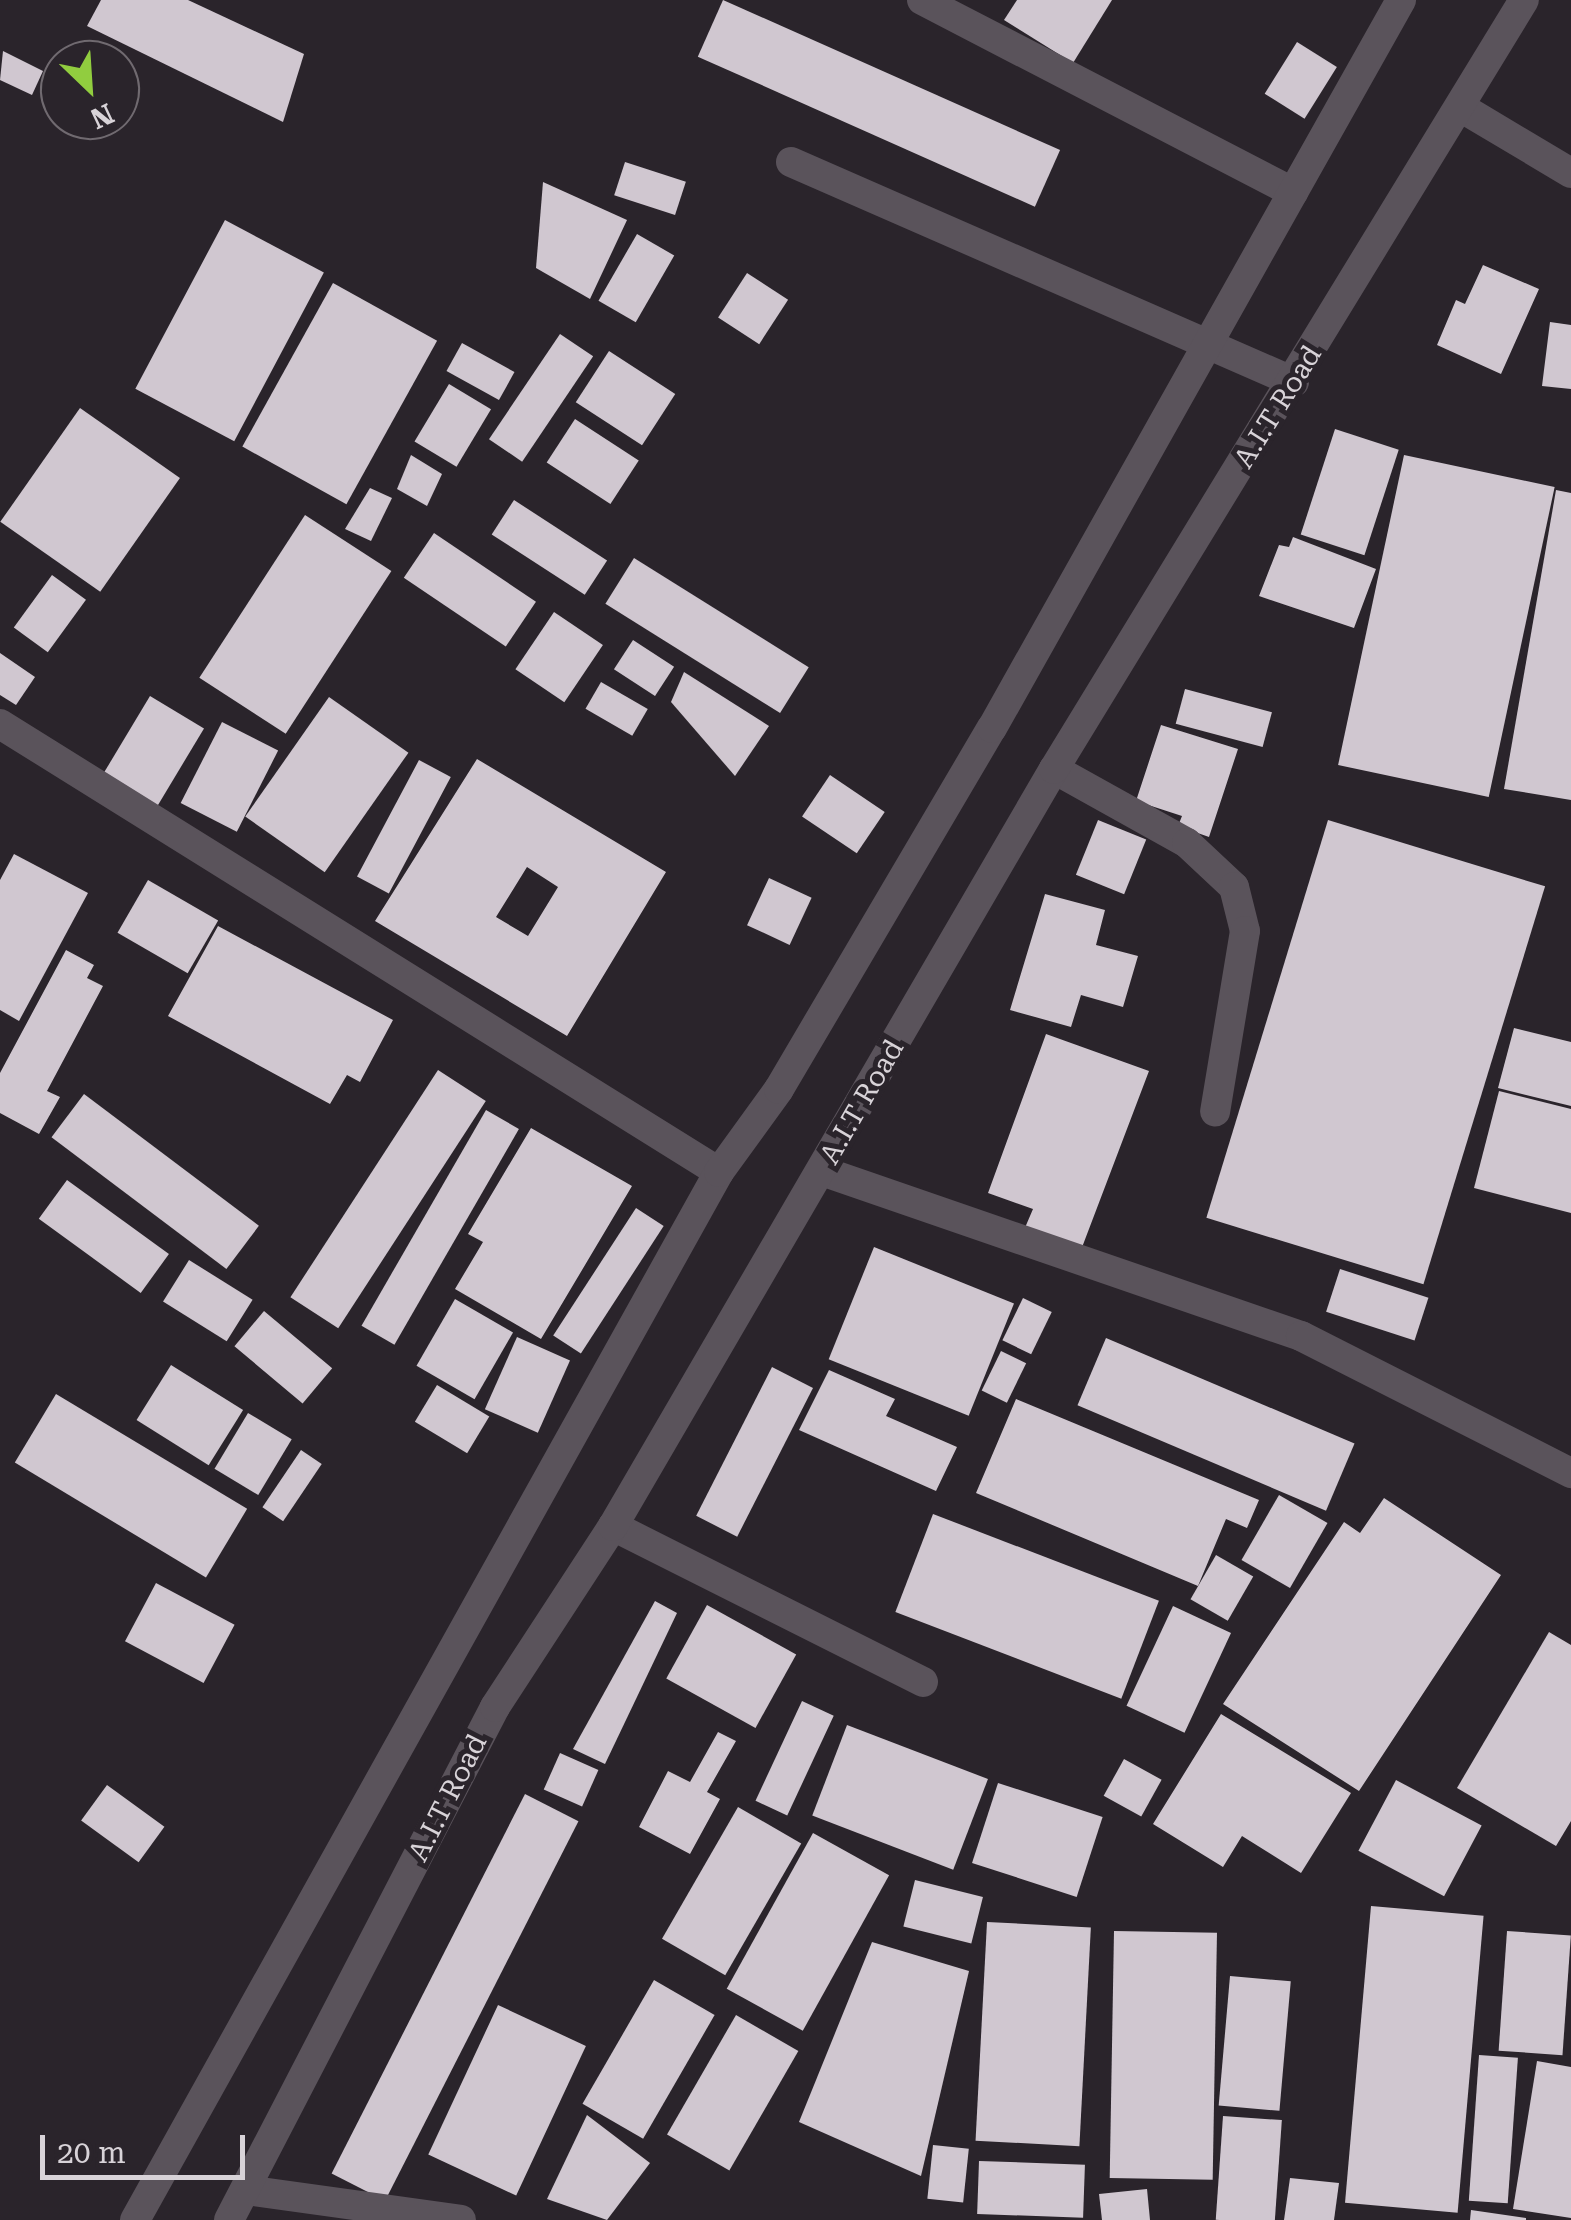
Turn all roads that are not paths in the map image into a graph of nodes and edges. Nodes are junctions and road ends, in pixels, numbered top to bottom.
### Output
1 (922, 0) edge
2 (1401, 0) edge
3 (1524, 0) edge
4 (1462, 108) junction
5 (791, 162) dead end
6 (1571, 173) edge
7 (1293, 192) junction
8 (1207, 340) junction
9 (1294, 382) junction
10 (0, 724) edge
11 (1054, 769) junction
12 (1215, 1112) dead end
13 (822, 1171) junction
14 (719, 1172) junction
15 (1571, 1473) edge
16 (613, 1526) junction
17 (923, 1682) dead end
18 (246, 2190) junction
19 (135, 2220) edge
20 (229, 2220) edge
21 (461, 2220) edge

1 - 7 street
2 - 7 street
3 - 4 street, A.I.T Road
4 - 6 street
4 - 9 street, A.I.T Road
5 - 8 street
7 - 8 street
8 - 9 street
8 - 14 street
9 - 11 street, A.I.T Road
10 - 14 street
11 - 12 street
11 - 13 street, A.I.T Road
13 - 15 street
13 - 16 street, A.I.T Road
14 - 19 street
16 - 17 street
16 - 18 street, A.I.T Road
18 - 20 street, A.I.T Road
18 - 21 street

